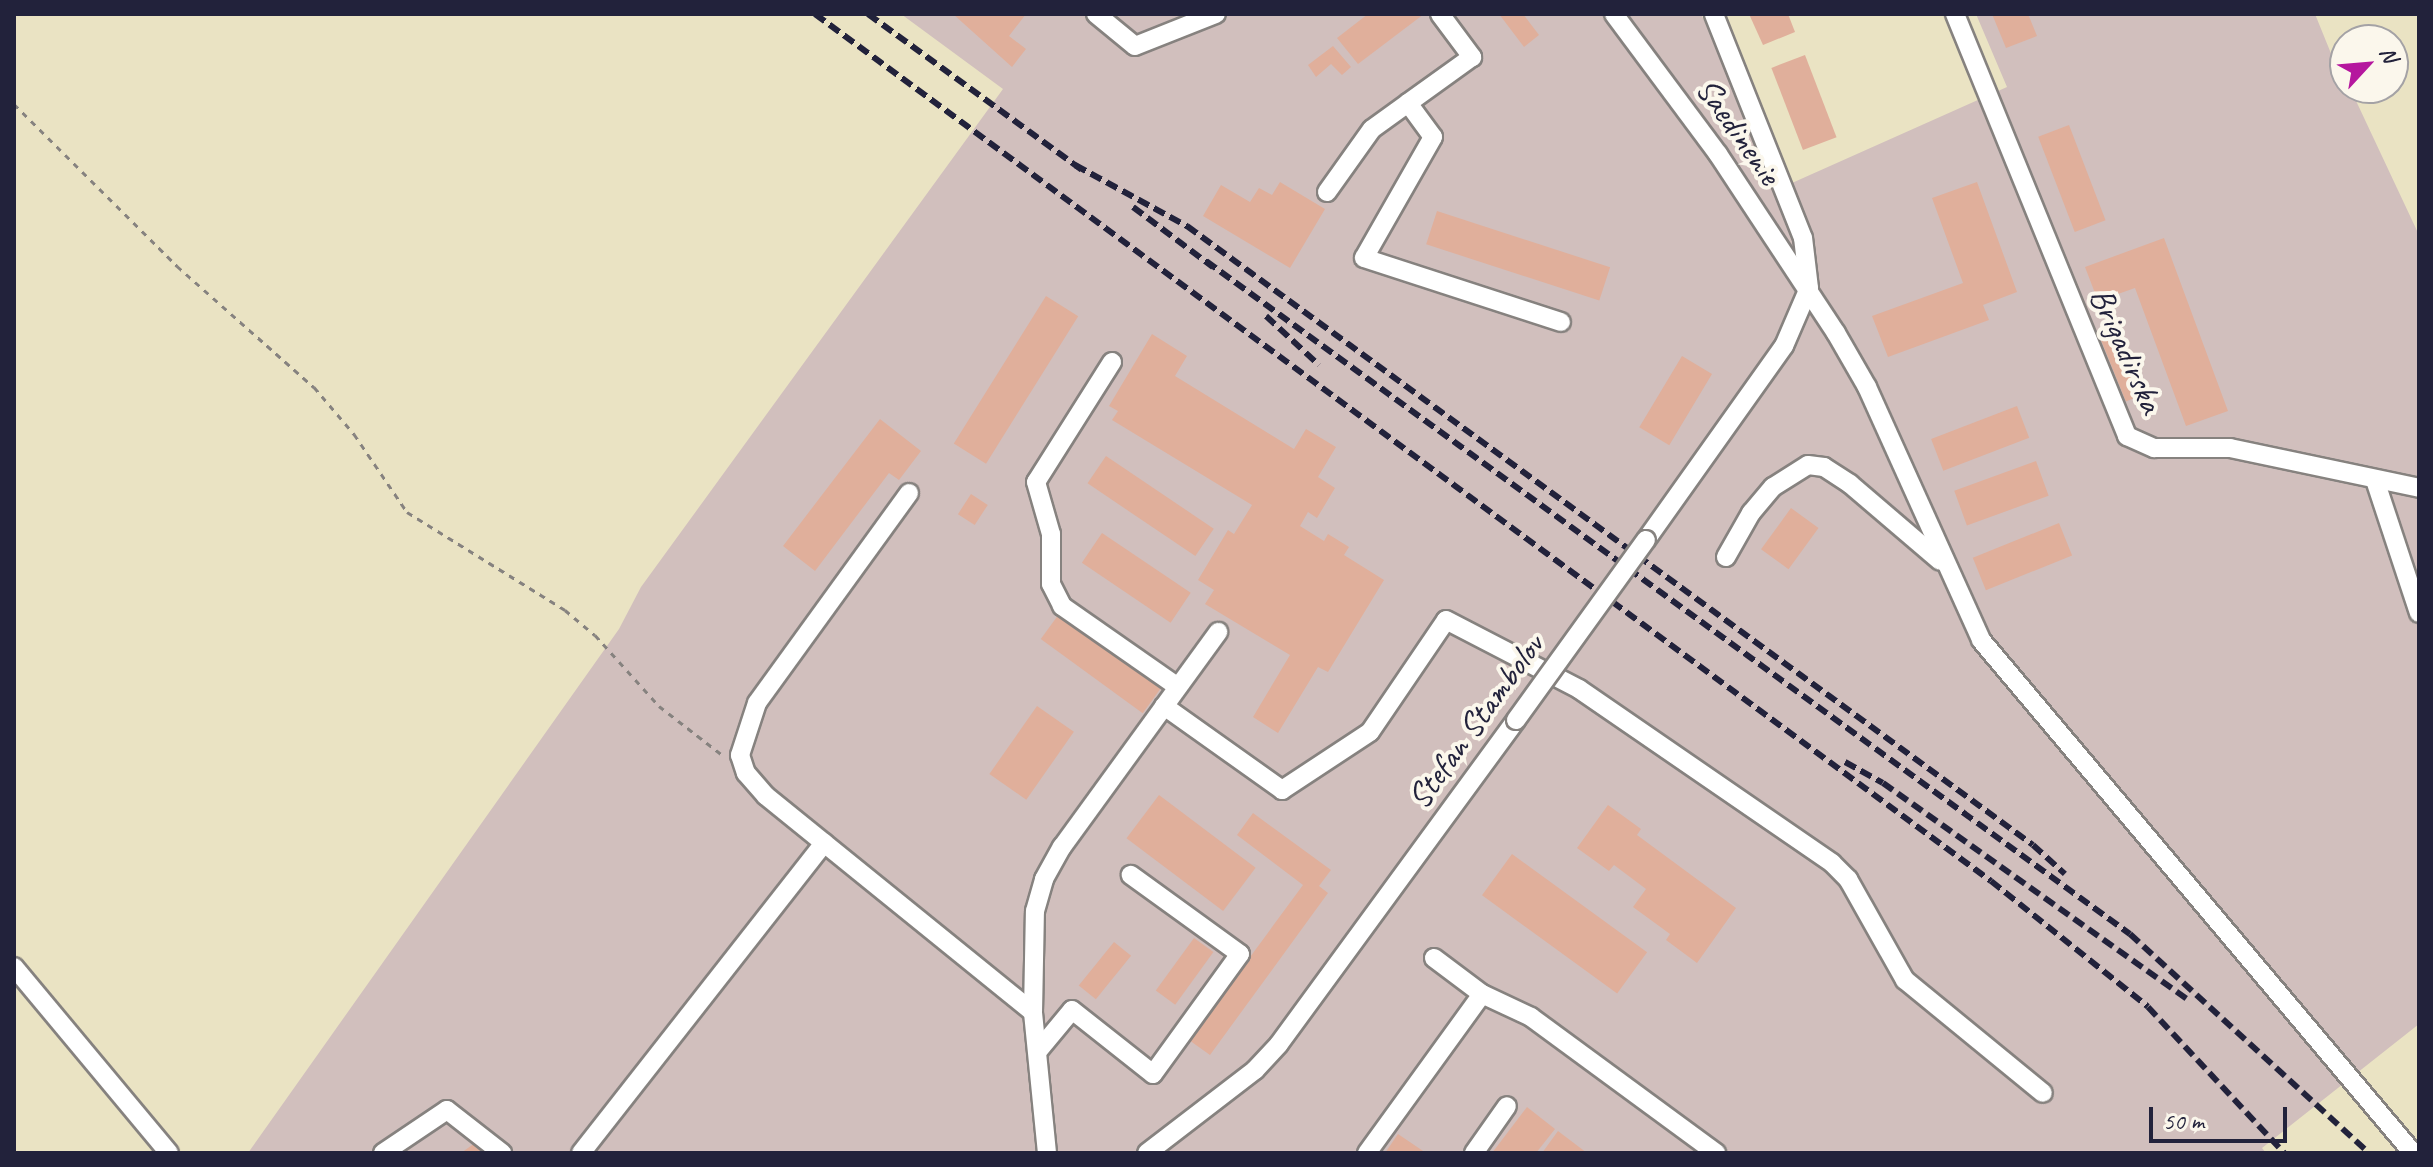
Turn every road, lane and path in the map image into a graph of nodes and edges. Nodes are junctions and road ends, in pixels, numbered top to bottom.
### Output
1 (1096, 14) edge
2 (1216, 14) edge
3 (1440, 14) edge
4 (1614, 14) edge
5 (1714, 14) edge
6 (1955, 14) edge
7 (1408, 103) junction
8 (14, 104) edge
9 (1327, 192) dead end
10 (1809, 288) junction
11 (1561, 322) dead end
12 (1112, 362) dead end
13 (2375, 480) junction
14 (2419, 488) edge
15 (909, 493) dead end
16 (1726, 557) dead end
17 (1943, 563) junction
18 (2419, 613) edge
19 (1218, 632) dead end
20 (1178, 687) junction
21 (1164, 706) junction
22 (746, 773) junction
23 (824, 843) junction
24 (1131, 875) dead end
25 (1434, 958) dead end
26 (14, 967) edge
27 (1482, 994) junction
28 (1033, 1012) junction
29 (1038, 1051) junction
30 (2043, 1093) dead end
31 (1507, 1106) dead end
32 (169, 1153) edge
33 (383, 1153) edge
34 (502, 1153) edge
35 (581, 1153) edge
36 (1047, 1153) edge
37 (1147, 1153) edge
38 (1367, 1153) edge
39 (1474, 1153) edge
40 (1716, 1153) edge
41 (2413, 1153) edge

1 - 2 street
3 - 7 street
4 - 10 street, Saedinenie
5 - 10 street
6 - 13 street, Brigadirska
7 - 9 street
7 - 11 street
8 - 22 path
10 - 17 street, Saedinenie
10 - 37 street, Stefan Stambolov, bridge
12 - 20 street
13 - 14 street, Brigadirska
13 - 18 street
15 - 22 street
16 - 17 street
17 - 41 street, Saedinenie
19 - 20 street
20 - 21 street
21 - 28 street
21 - 30 street
22 - 23 street
23 - 28 street
23 - 35 street
24 - 29 street
25 - 27 street
26 - 32 street
27 - 38 street
27 - 40 street
28 - 29 street
29 - 36 street
31 - 39 street
33 - 34 street

